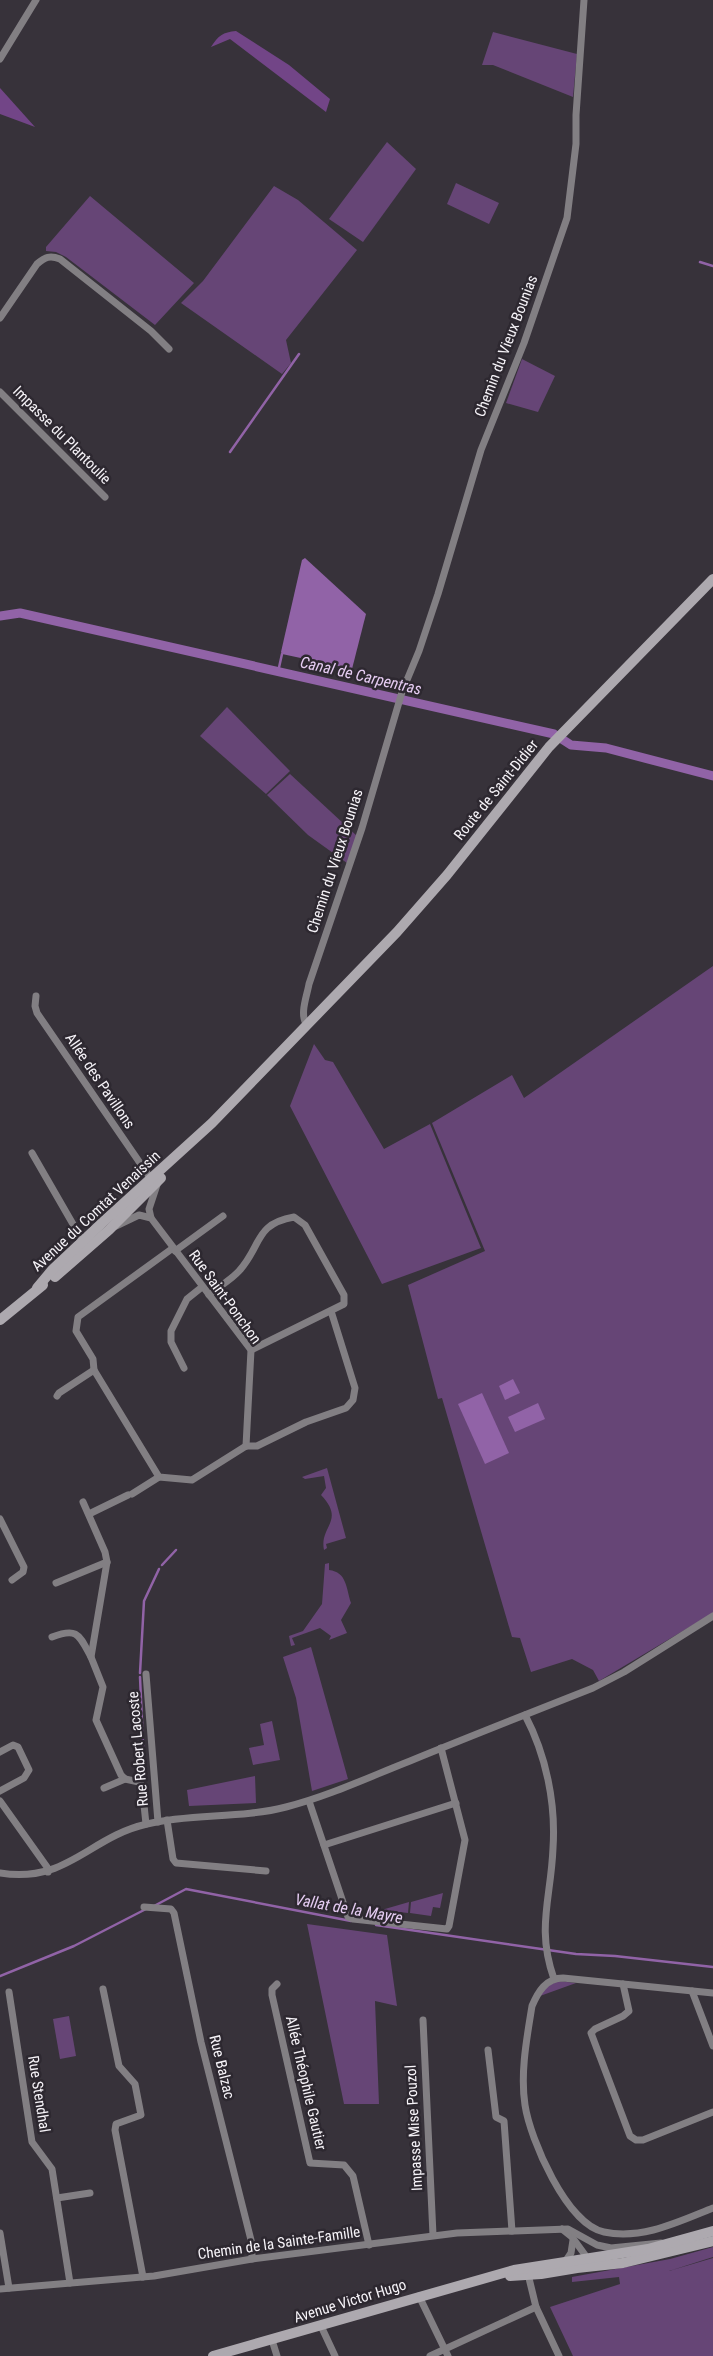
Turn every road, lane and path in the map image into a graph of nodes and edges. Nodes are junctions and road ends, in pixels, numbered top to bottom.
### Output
1 (36, 0) edge
2 (584, 0) edge
3 (0, 59) edge
4 (0, 318) edge
5 (169, 349) dead end
6 (0, 392) edge
7 (105, 497) dead end
8 (713, 579) edge
9 (36, 996) dead end
10 (307, 1025) junction
11 (32, 1153) dead end
12 (151, 1182) junction
13 (139, 1202) junction
14 (116, 1210) junction
15 (149, 1214) junction
16 (223, 1216) dead end
17 (110, 1230) junction
18 (85, 1245) junction
19 (174, 1249) junction
20 (202, 1287) junction
21 (209, 1295) junction
22 (331, 1311) junction
23 (0, 1320) edge
24 (251, 1350) junction
25 (184, 1368) dead end
26 (94, 1370) junction
27 (57, 1396) dead end
28 (246, 1446) junction
29 (159, 1477) junction
30 (83, 1502) dead end
31 (89, 1514) junction
32 (0, 1519) edge
33 (108, 1562) junction
34 (12, 1580) dead end
35 (56, 1583) dead end
36 (713, 1616) edge
37 (52, 1637) dead end
38 (91, 1657) junction
39 (146, 1674) dead end
40 (525, 1715) junction
41 (441, 1748) junction
42 (0, 1752) edge
43 (126, 1779) junction
44 (104, 1788) dead end
45 (0, 1791) edge
46 (0, 1801) edge
47 (309, 1801) junction
48 (456, 1803) junction
49 (167, 1820) junction
50 (158, 1822) junction
51 (146, 1824) junction
52 (324, 1845) junction
53 (266, 1871) dead end
54 (48, 1872) junction
55 (0, 1873) edge
56 (144, 1906) dead end
57 (554, 1979) junction
58 (277, 1984) dead end
59 (623, 1984) junction
60 (103, 1990) dead end
61 (692, 1991) junction
62 (9, 1992) dead end
63 (713, 1993) edge
64 (423, 2020) dead end
65 (713, 2046) edge
66 (488, 2050) dead end
67 (713, 2112) edge
68 (90, 2193) dead end
69 (57, 2198) junction
70 (713, 2208) edge
71 (561, 2229) junction
72 (512, 2230) junction
73 (713, 2231) edge
74 (0, 2233) edge
75 (433, 2235) junction
76 (572, 2237) junction
77 (583, 2239) junction
78 (713, 2240) edge
79 (676, 2243) junction
80 (369, 2245) junction
81 (252, 2259) junction
82 (565, 2262) junction
83 (588, 2263) junction
84 (527, 2271) junction
85 (143, 2277) junction
86 (70, 2283) junction
87 (8, 2288) junction
88 (0, 2289) edge
89 (419, 2296) junction
90 (536, 2307) junction
91 (321, 2326) junction
92 (272, 2340) junction
93 (445, 2349) junction
94 (213, 2356) edge
95 (277, 2356) edge
96 (335, 2356) edge
97 (430, 2356) edge
98 (448, 2356) edge
99 (559, 2356) edge

1 - 3 street
2 - 10 street, Chemin du Vieux Bounias
4 - 5 street
6 - 7 street, Impasse du Plantoulie
8 - 10 main road, Route de Saint-Didier
9 - 12 street, Allée des Pavillons
10 - 12 main road, Avenue du Comtat Venaissin
11 - 18 street
12 - 13 main road, Avenue du Comtat Venaissin
12 - 13 street
12 - 14 main road, Avenue du Comtat Venaissin
12 - 15 street
13 - 14 street
13 - 15 street
13 - 17 main road, Avenue du Comtat Venaissin
14 - 18 main road, Avenue du Comtat Venaissin
15 - 17 street
15 - 19 street, Rue Saint-Ponchon
16 - 19 street
17 - 18 main road, Avenue du Comtat Venaissin
18 - 23 main road, Avenue du Comtat Venaissin
19 - 20 street, Rue Saint-Ponchon
19 - 26 street
20 - 21 street, Rue Saint-Ponchon
20 - 25 street
21 - 22 street
21 - 24 street, Rue Saint-Ponchon
22 - 24 street
22 - 28 street
24 - 28 street, Rue Saint-Ponchon
26 - 27 street
26 - 29 street
28 - 29 street
29 - 31 street
30 - 31 street
31 - 33 street
32 - 34 street
33 - 35 street
33 - 38 street
36 - 40 street
37 - 38 street
38 - 43 street
39 - 50 street, Rue Robert Lacoste
40 - 41 street
40 - 57 street
41 - 47 street
41 - 48 street
42 - 45 street
43 - 44 street
43 - 51 street
46 - 54 street
47 - 49 street
47 - 52 street
48 - 52 street
48 - 52 street
49 - 50 street
49 - 53 street
50 - 51 street
51 - 54 street
54 - 55 street
56 - 81 street, Rue Balzac
57 - 59 street
57 - 70 street
58 - 80 street, Allée Théophile Gautier
59 - 61 street
59 - 67 street
60 - 85 street
61 - 63 street
61 - 65 street
62 - 69 street, Rue Stendhal
64 - 75 street, Impasse Mise Pouzol
66 - 72 street
68 - 69 street
69 - 86 street, Rue Stendhal
71 - 72 street, Chemin de la Sainte-Famille
71 - 76 street
71 - 77 street
72 - 75 street, Chemin de la Sainte-Famille
73 - 79 main road
74 - 87 street
75 - 80 street, Chemin de la Sainte-Famille
76 - 82 street
76 - 83 street
77 - 79 street
77 - 83 street
78 - 83 main road
79 - 83 main road
80 - 81 street, Chemin de la Sainte-Famille
81 - 85 street, Chemin de la Sainte-Famille
82 - 83 main road
82 - 84 main road
83 - 84 main road
84 - 89 main road, Avenue Victor Hugo
84 - 90 street
85 - 86 street, Chemin de la Sainte-Famille
86 - 87 street, Chemin de la Sainte-Famille
87 - 88 street, Chemin de la Sainte-Famille
89 - 91 main road, Avenue Victor Hugo
89 - 93 street
90 - 93 street
90 - 99 street
91 - 92 main road, Avenue Victor Hugo
91 - 96 street
92 - 94 main road, Avenue Victor Hugo
92 - 95 street
93 - 97 street
93 - 98 street

